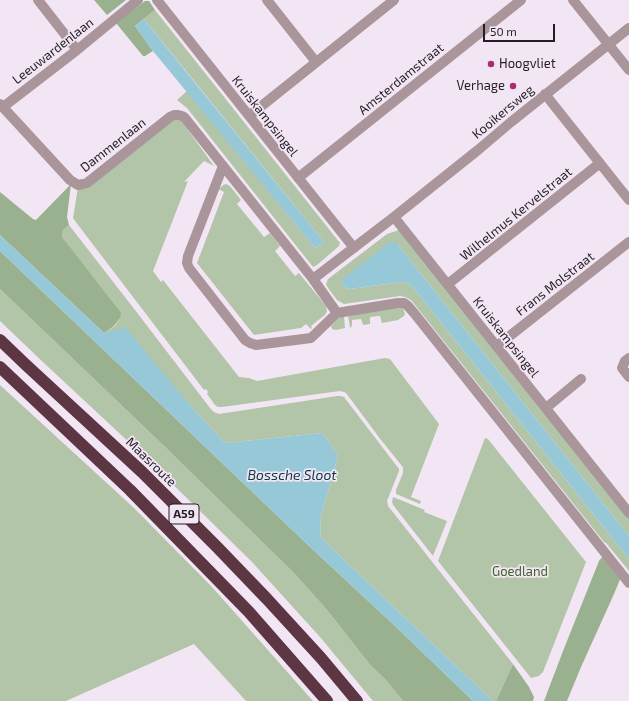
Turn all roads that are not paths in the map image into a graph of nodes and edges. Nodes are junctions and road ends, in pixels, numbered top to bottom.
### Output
1 (38, 0) edge
2 (138, 0) edge
3 (157, 0) edge
4 (267, 0) edge
5 (394, 0) edge
6 (521, 0) edge
7 (573, 0) edge
8 (629, 28) edge
9 (608, 44) junction
10 (77, 50) junction
11 (316, 62) junction
12 (629, 70) edge
13 (545, 94) junction
14 (1, 106) edge
15 (249, 116) junction
16 (600, 164) junction
17 (223, 166) junction
18 (298, 178) junction
19 (629, 200) edge
20 (394, 217) junction
21 (629, 242) edge
22 (354, 248) junction
23 (313, 279) junction
24 (448, 284) junction
25 (337, 313) junction
26 (0, 340) edge
27 (497, 346) junction
28 (626, 362) edge
29 (0, 367) edge
30 (629, 377) edge
31 (581, 379) dead end
32 (546, 408) junction
33 (629, 513) edge
34 (629, 583) edge
35 (327, 701) edge
36 (357, 701) edge

1 - 10 street
2 - 10 street, Leeuwardenlaan
3 - 15 street, Kruiskampsingel
4 - 11 street
5 - 11 street
6 - 18 street, Amsterdamstraat
7 - 9 street
8 - 9 street, Kooikersweg
9 - 12 street
9 - 13 street, Kooikersweg
10 - 14 street, Leeuwardenlaan
11 - 15 street
13 - 16 street
13 - 20 street, Kooikersweg
14 - 17 street, Dammenlaan
15 - 18 street, Kruiskampsingel
16 - 19 street
16 - 24 street, Wilhelmus Kervelstraat
17 - 23 street
17 - 25 street
18 - 22 street, Kruiskampsingel
20 - 22 street
20 - 24 street, Kruiskampsingel
21 - 27 street, Frans Molstraat
22 - 23 street
23 - 25 street
24 - 27 street, Kruiskampsingel
25 - 34 street
26 - 36 highway, Maasroute / A59
27 - 32 street, Kruiskampsingel
28 - 30 street
29 - 35 highway, A59
31 - 32 street
32 - 33 street, Kruiskampsingel

